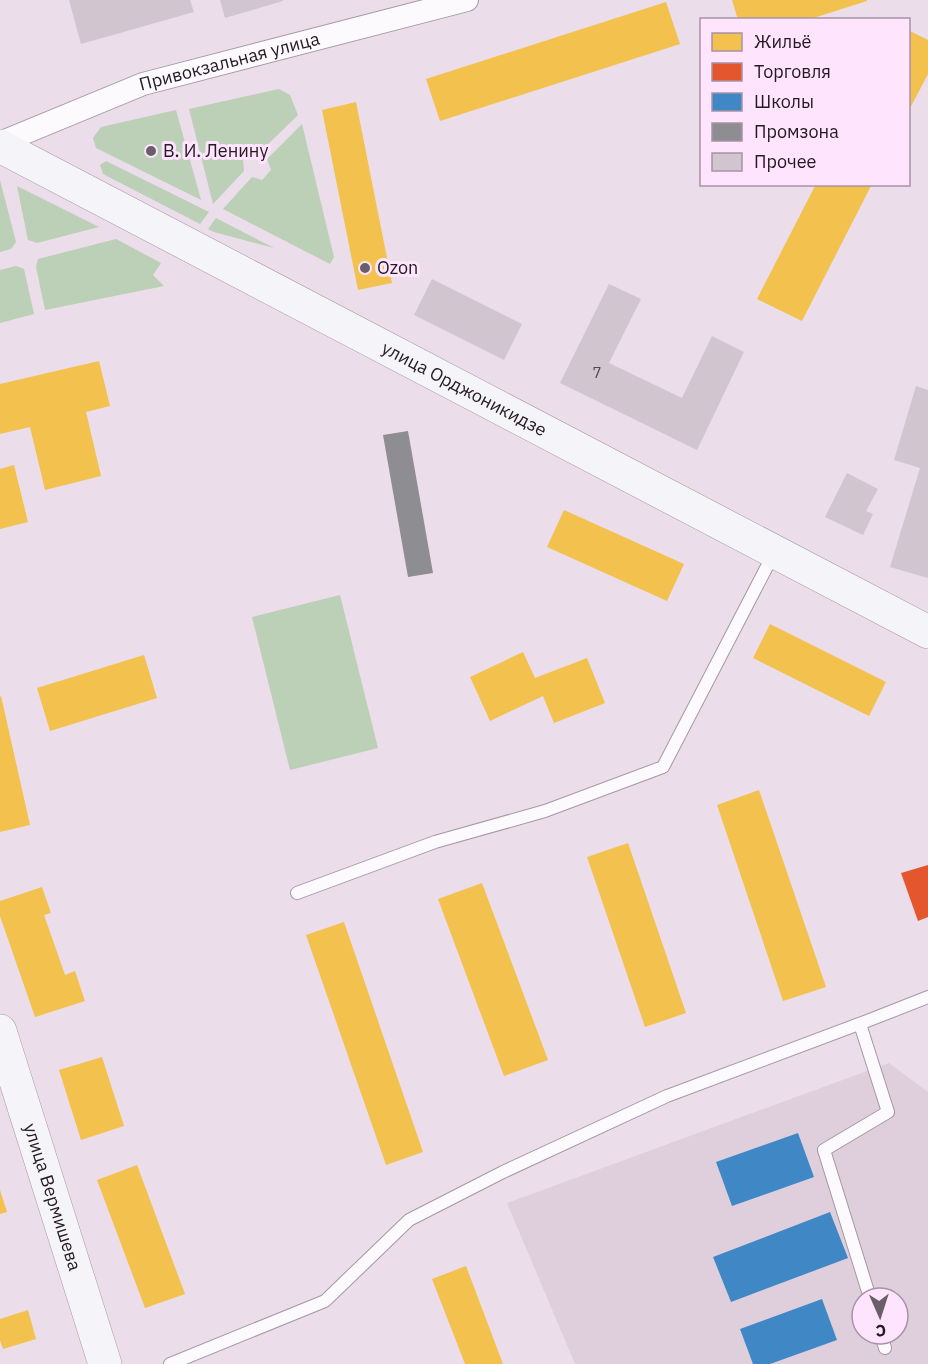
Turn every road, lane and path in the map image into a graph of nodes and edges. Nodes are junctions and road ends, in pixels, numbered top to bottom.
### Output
1 (467, 0) edge
2 (0, 144) edge
3 (774, 552) junction
4 (928, 632) edge
5 (297, 893) dead end
6 (928, 997) edge
7 (860, 1024) junction
8 (0, 1031) edge
9 (866, 1286) edge
10 (105, 1364) edge
11 (170, 1364) edge

1 - 2 street, Привокзальная улица
2 - 3 street, улица Орджоникидзе
3 - 4 street, улица Орджоникидзе
3 - 5 lane
6 - 7 lane
7 - 9 lane
7 - 11 lane
8 - 10 street, улица Вермишева

